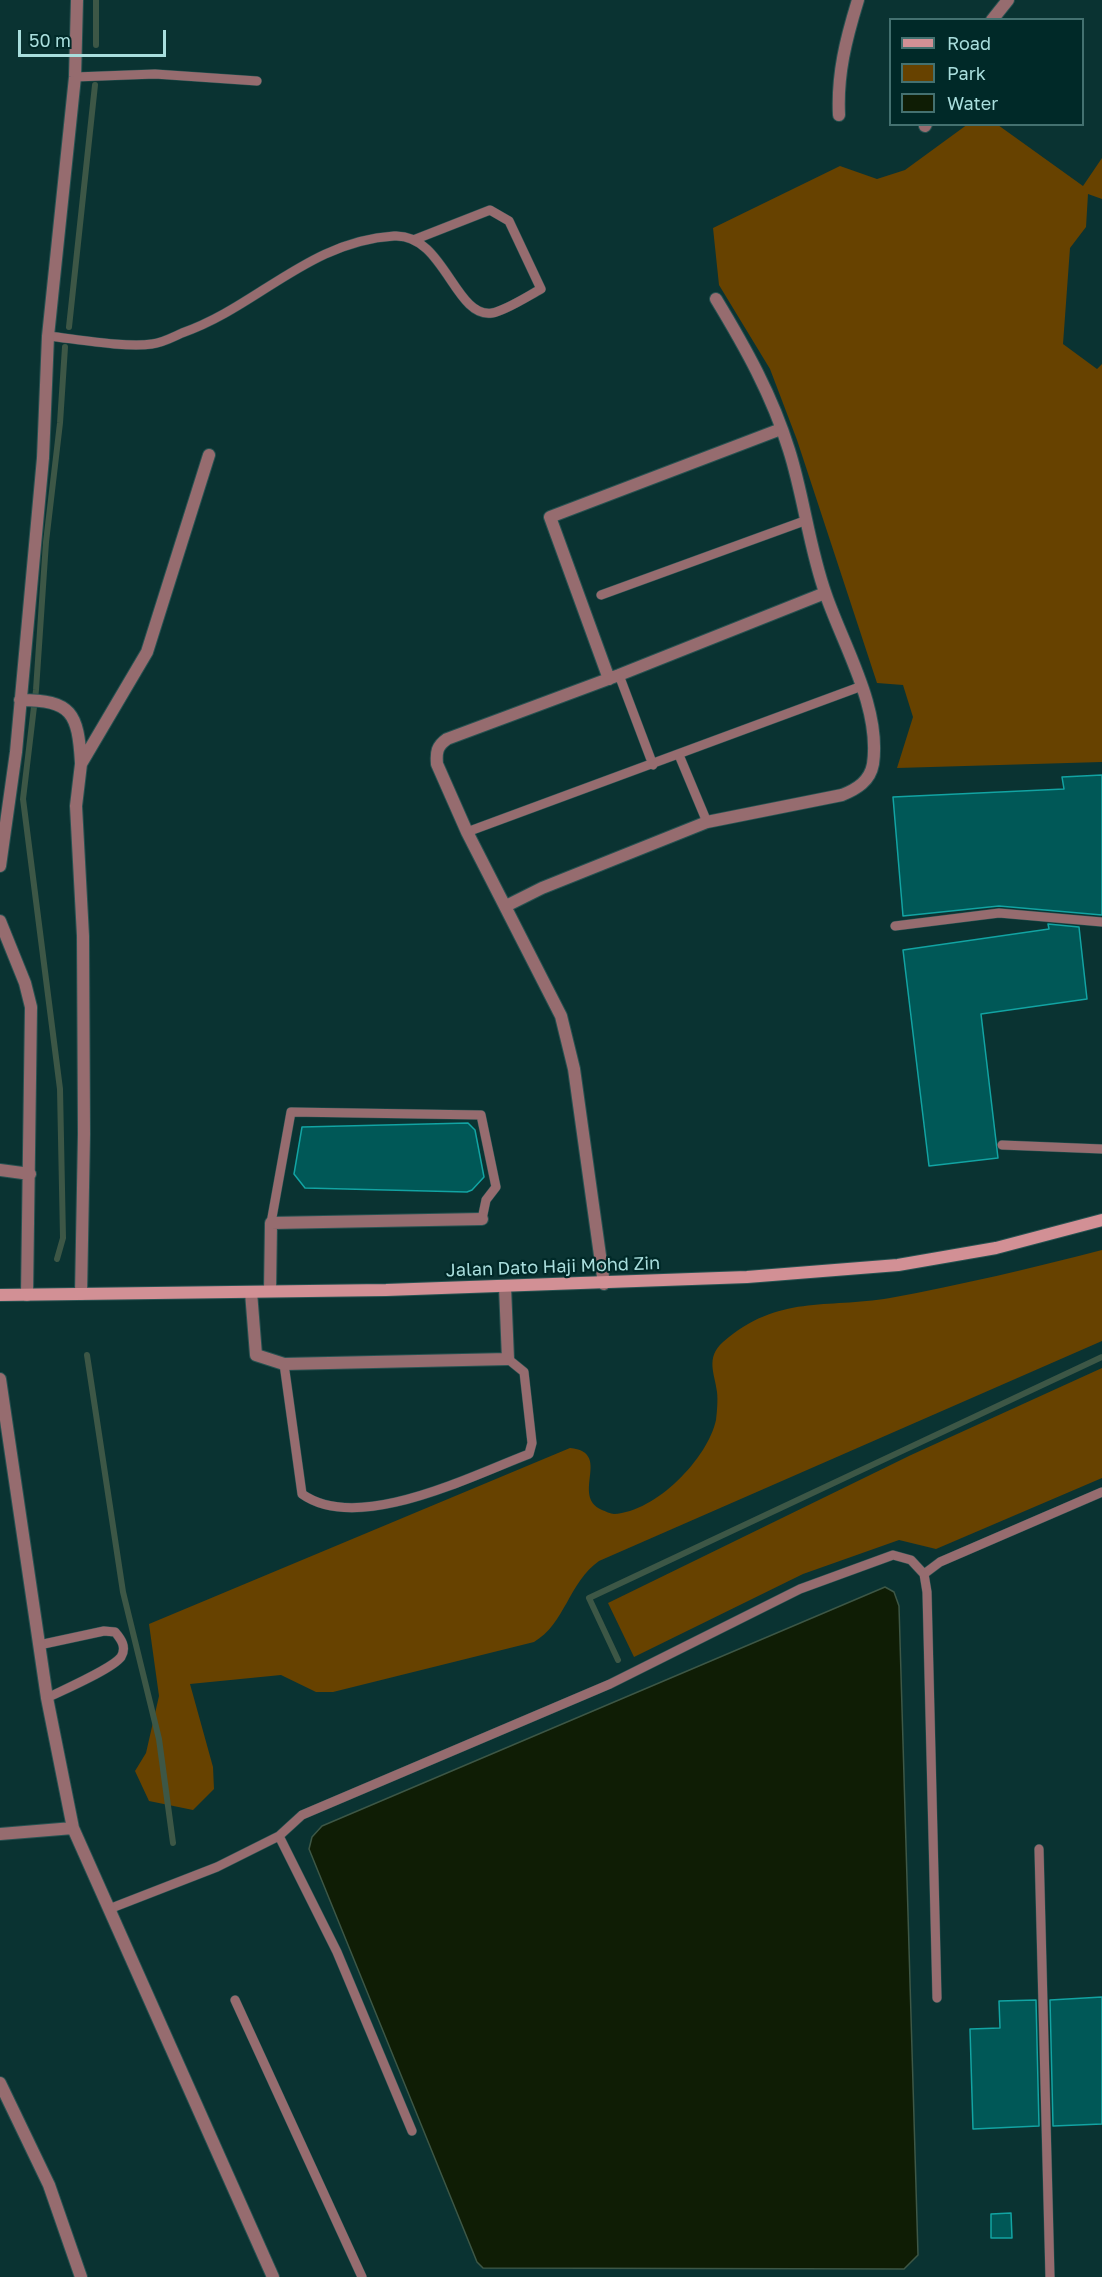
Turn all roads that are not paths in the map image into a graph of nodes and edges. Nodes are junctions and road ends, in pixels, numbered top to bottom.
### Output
1 (77, 0) edge
2 (858, 0) edge
3 (1008, 0) edge
4 (994, 18) edge
5 (75, 77) junction
6 (257, 81) dead end
7 (840, 115) dead end
8 (416, 239) junction
9 (716, 299) dead end
10 (48, 336) junction
11 (781, 429) junction
12 (209, 455) dead end
13 (807, 520) junction
14 (825, 593) junction
15 (601, 595) dead end
16 (614, 677) junction
17 (862, 686) junction
18 (23, 700) junction
19 (679, 755) junction
20 (81, 765) junction
21 (652, 765) junction
22 (707, 822) junction
23 (467, 832) junction
24 (0, 860) edge
25 (0, 866) edge
26 (506, 906) junction
27 (0, 921) edge
28 (1102, 922) edge
29 (895, 926) dead end
30 (1002, 1145) dead end
31 (1102, 1149) edge
32 (0, 1170) edge
33 (30, 1174) junction
34 (482, 1219) joint
35 (1102, 1220) edge
36 (271, 1223) junction
37 (604, 1284) junction
38 (505, 1287) junction
39 (270, 1291) junction
40 (251, 1292) junction
41 (81, 1294) junction
42 (0, 1295) edge
43 (27, 1295) junction
44 (508, 1359) junction
45 (284, 1364) junction
46 (0, 1379) edge
47 (1102, 1492) edge
48 (924, 1574) junction
49 (39, 1645) junction
50 (47, 1698) junction
51 (73, 1828) junction
52 (0, 1834) edge
53 (279, 1836) junction
54 (1039, 1849) dead end
55 (109, 1909) junction
56 (938, 1998) dead end
57 (236, 2000) dead end
58 (0, 2083) edge
59 (412, 2131) dead end
60 (81, 2277) edge
61 (273, 2277) edge
62 (362, 2277) edge
63 (1050, 2277) edge

1 - 5 street
2 - 7 street
3 - 4 street
5 - 6 lane
5 - 10 street
8 - 8 lane
8 - 10 lane
9 - 11 street
10 - 18 street
11 - 13 street
11 - 16 street
12 - 20 street
13 - 14 street
13 - 15 lane
14 - 16 street
14 - 17 street
16 - 21 lane
16 - 23 street
17 - 19 lane
17 - 22 street
18 - 20 street
18 - 24 street
19 - 21 lane
19 - 22 lane
20 - 41 street
21 - 23 lane
22 - 26 street
23 - 26 street
24 - 25 street
26 - 37 street
27 - 33 street
28 - 29 lane
30 - 31 lane
32 - 33 street
33 - 43 street
34 - 36 street
34 - 36 lane
35 - 37 main road, Jalan Dato Haji Mohd Zin
36 - 39 street
37 - 38 main road, Jalan Dato Haji Mohd Zin
38 - 39 main road, Jalan Dato Haji Mohd Zin
38 - 44 street
39 - 40 main road, Jalan Dato Haji Mohd Zin
40 - 41 main road, Jalan Dato Haji Mohd Zin
40 - 45 street
41 - 43 main road, Jalan Dato Haji Mohd Zin
42 - 43 main road, Jalan Dato Haji Mohd Zin
44 - 45 street
44 - 45 lane
46 - 49 street
47 - 48 lane
48 - 53 lane
48 - 56 lane
49 - 50 street
49 - 50 lane
50 - 51 street
51 - 52 street
51 - 55 street
53 - 55 lane
53 - 59 lane
54 - 63 lane
55 - 61 street
57 - 62 lane
58 - 60 street

